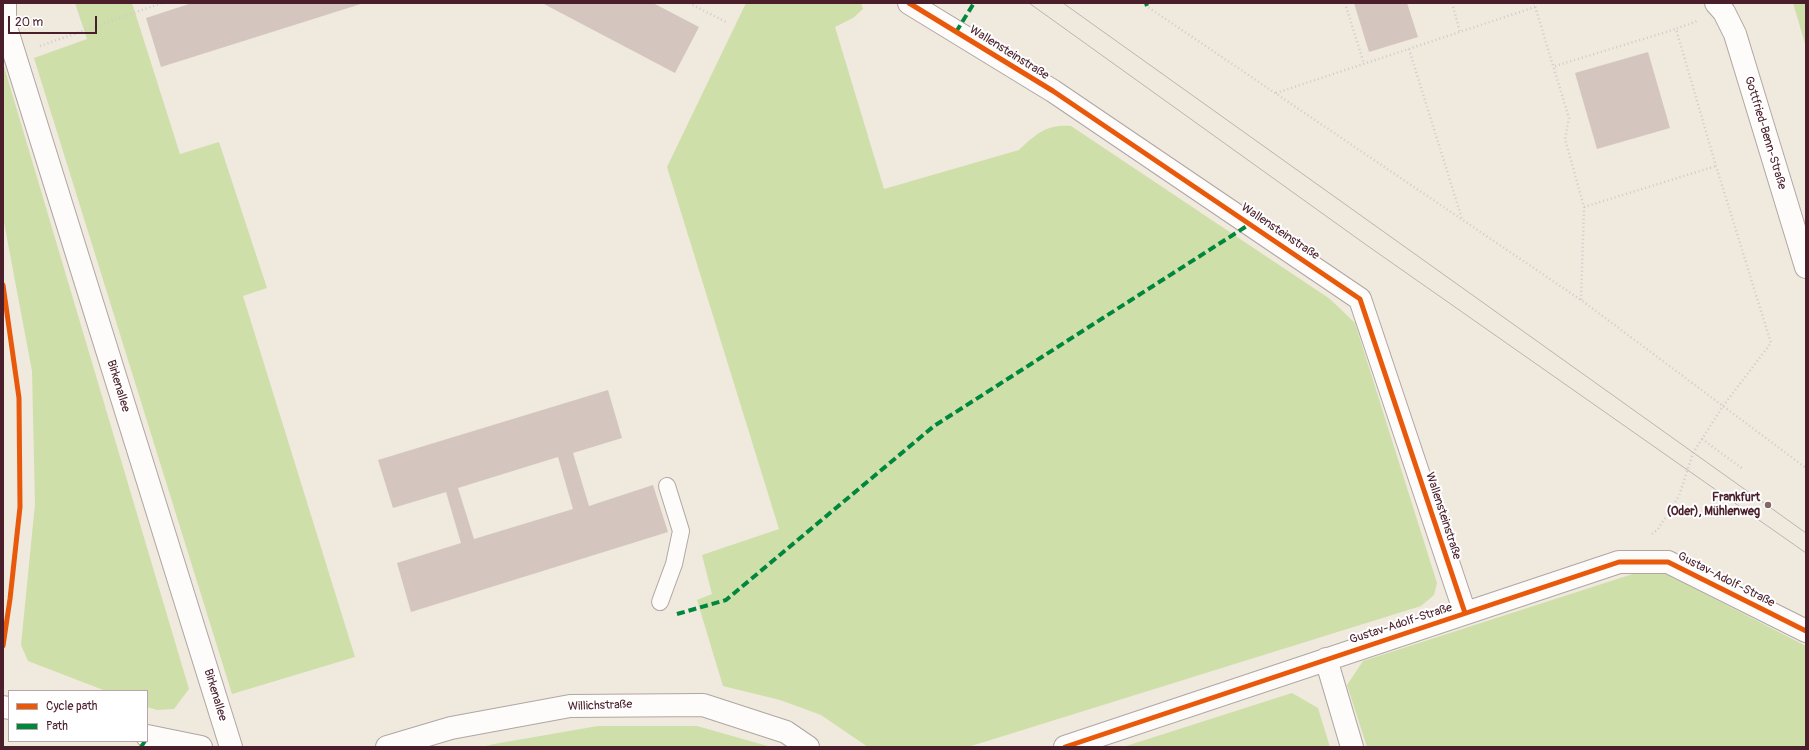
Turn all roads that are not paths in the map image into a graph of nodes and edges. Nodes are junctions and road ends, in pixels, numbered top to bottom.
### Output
1 (909, 3) edge
2 (1720, 8) edge
3 (5, 14) edge
4 (1806, 266) edge
5 (667, 486) dead end
6 (660, 602) dead end
7 (1465, 613) junction
8 (1806, 632) edge
9 (1326, 659) junction
10 (148, 736) edge
11 (201, 747) edge
12 (231, 747) edge
13 (387, 747) edge
14 (808, 747) edge
15 (1065, 747) edge
16 (1352, 747) edge

1 - 7 street, Wallensteinstraße
2 - 4 street, Gottfried-Benn-Straße
3 - 12 street, Birkenallee
5 - 6 lane
7 - 8 street, Gustav-Adolf-Straße
7 - 9 street, Gustav-Adolf-Straße
9 - 15 street, Gustav-Adolf-Straße
9 - 16 street
10 - 11 street
13 - 14 street, Willichstraße

